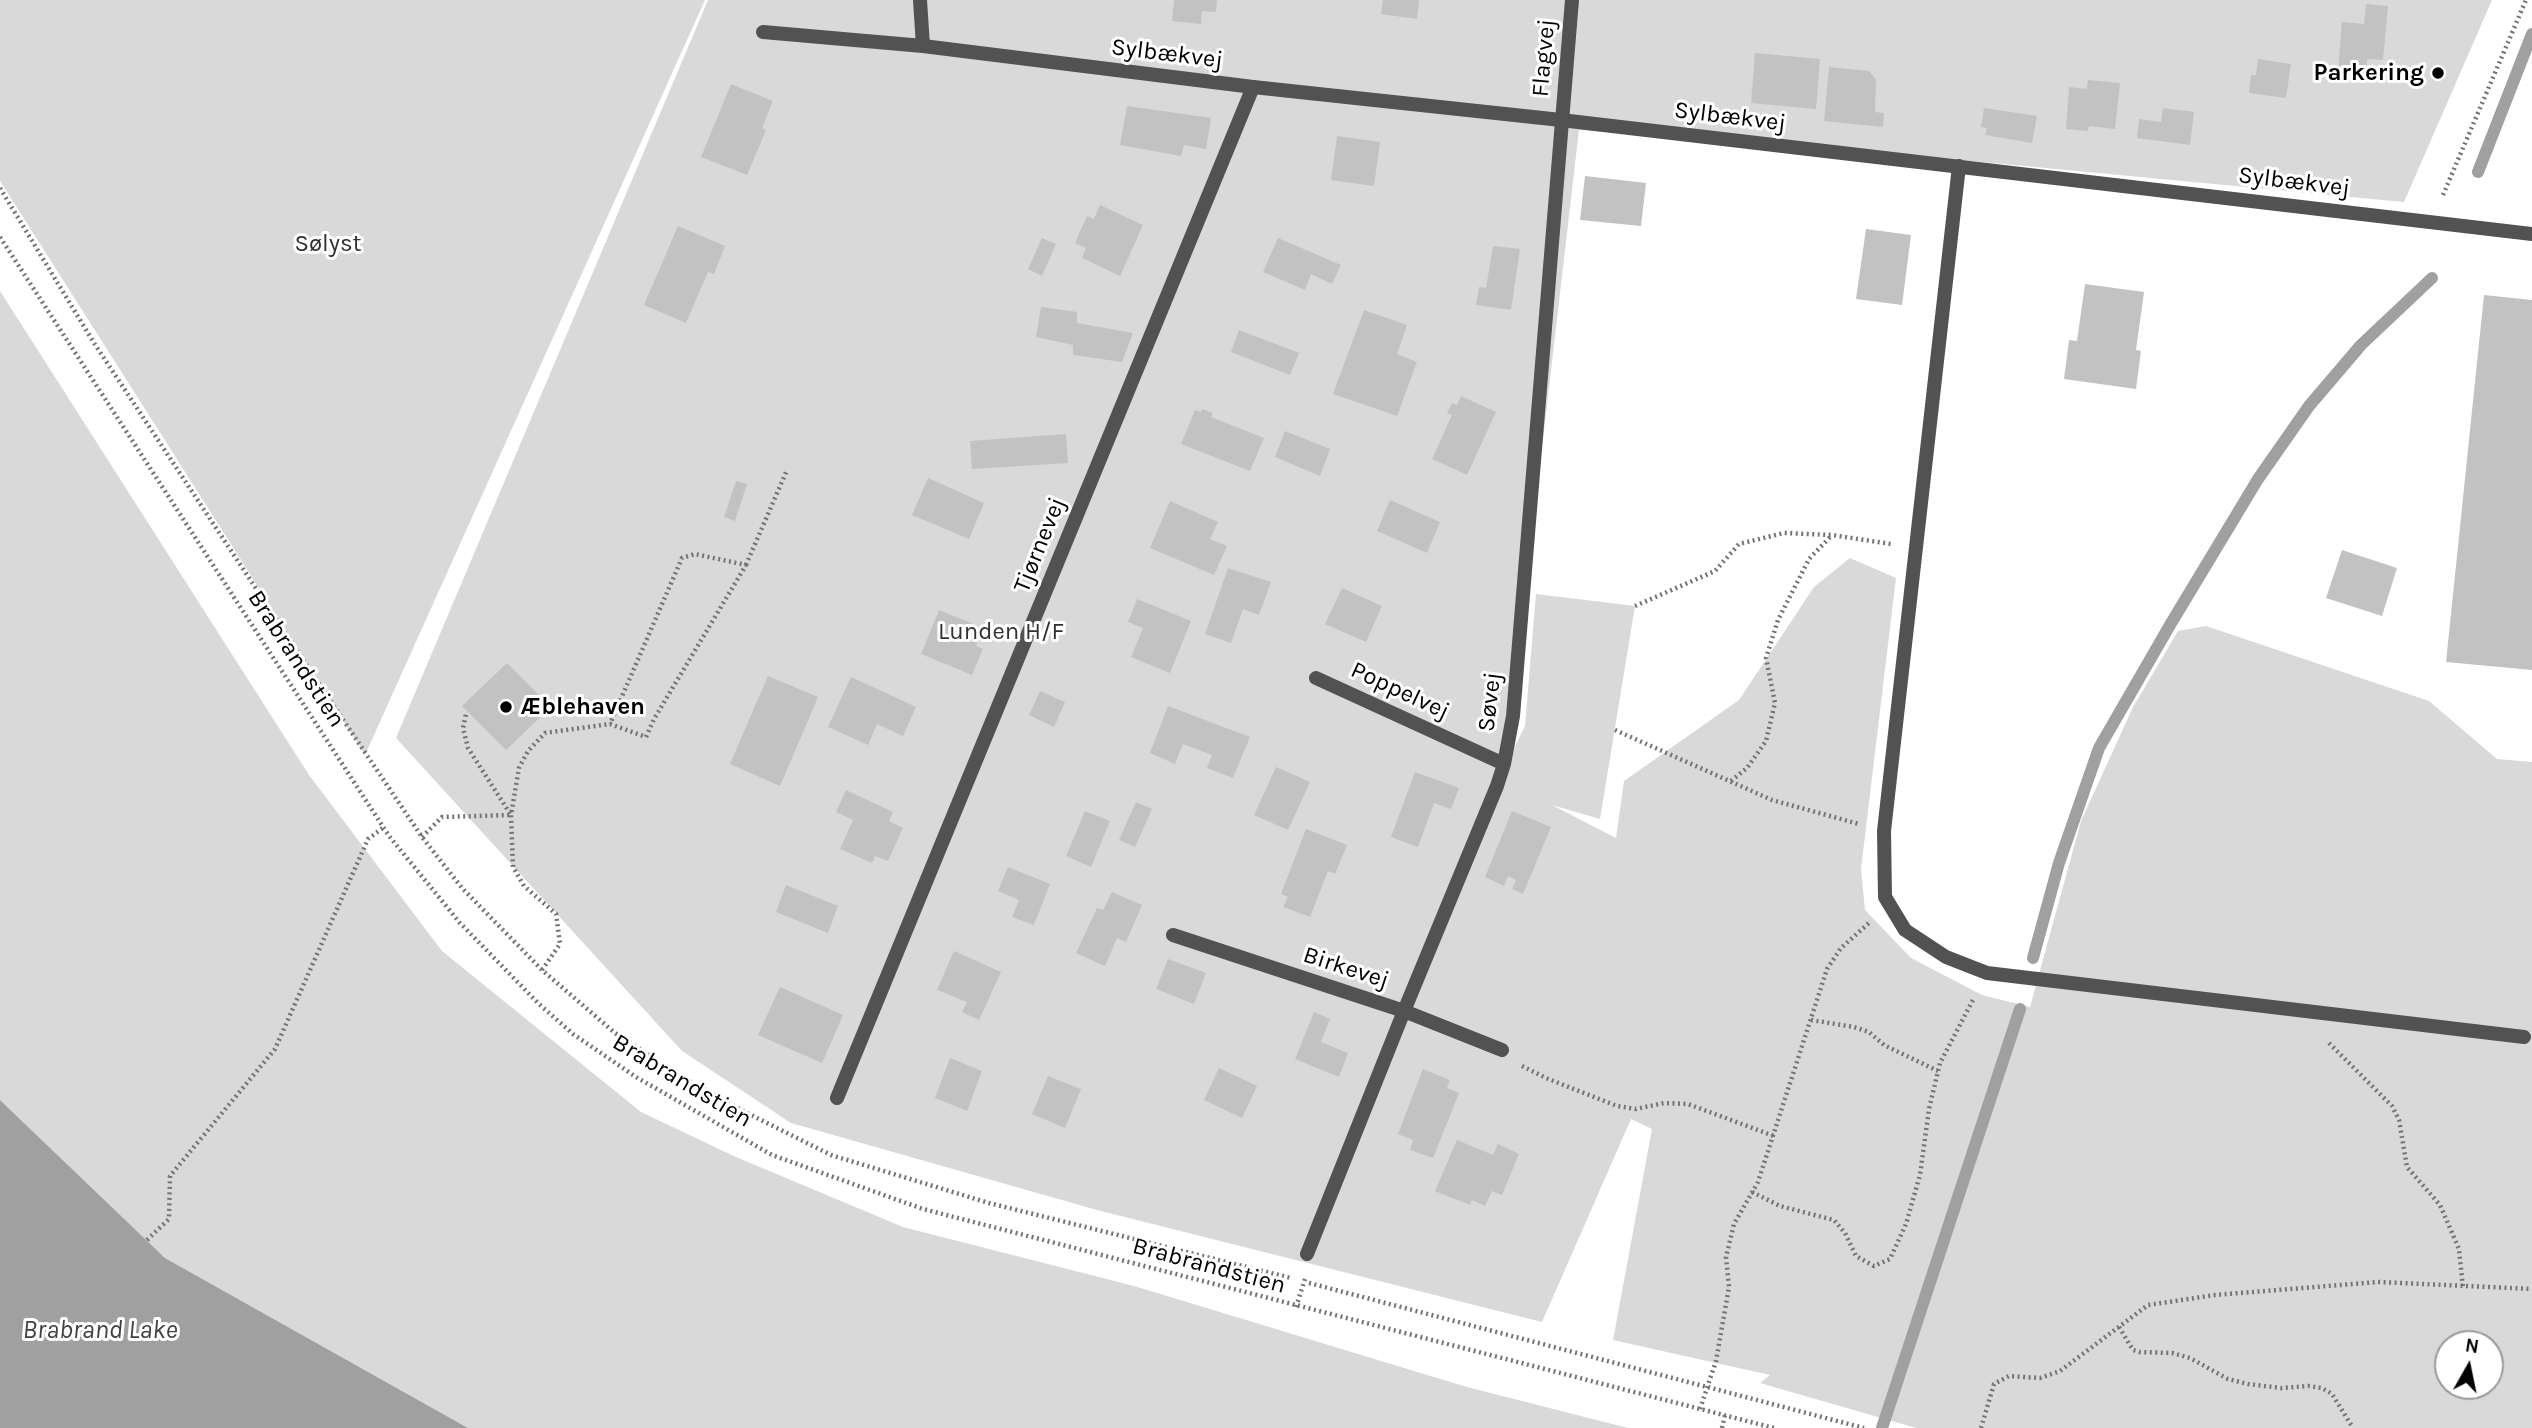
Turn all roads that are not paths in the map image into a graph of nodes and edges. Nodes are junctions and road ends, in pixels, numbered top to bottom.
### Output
1 (920, 0) edge
2 (1572, 0) edge
3 (762, 32) dead end
4 (923, 46) junction
5 (1253, 87) junction
6 (1561, 120) junction
7 (1959, 166) junction
8 (2532, 234) edge
9 (1316, 678) dead end
10 (1504, 764) junction
11 (1173, 935) dead end
12 (1404, 1011) junction
13 (2524, 1037) dead end
14 (1502, 1050) road end
15 (837, 1098) dead end
16 (1307, 1254) dead end

1 - 4 street
2 - 6 street, Flagvej
3 - 4 street, Sylbækvej
4 - 5 street, Sylbækvej
5 - 6 street, Sylbækvej
5 - 15 street, Tjørnevej
6 - 7 street, Sylbækvej
6 - 10 street, Søvej
7 - 8 street, Sylbækvej
7 - 13 street
9 - 10 street, Poppelvej
10 - 12 street, Søvej
11 - 12 street, Birkevej
12 - 14 street, Birkevej
12 - 16 street, Søvej

